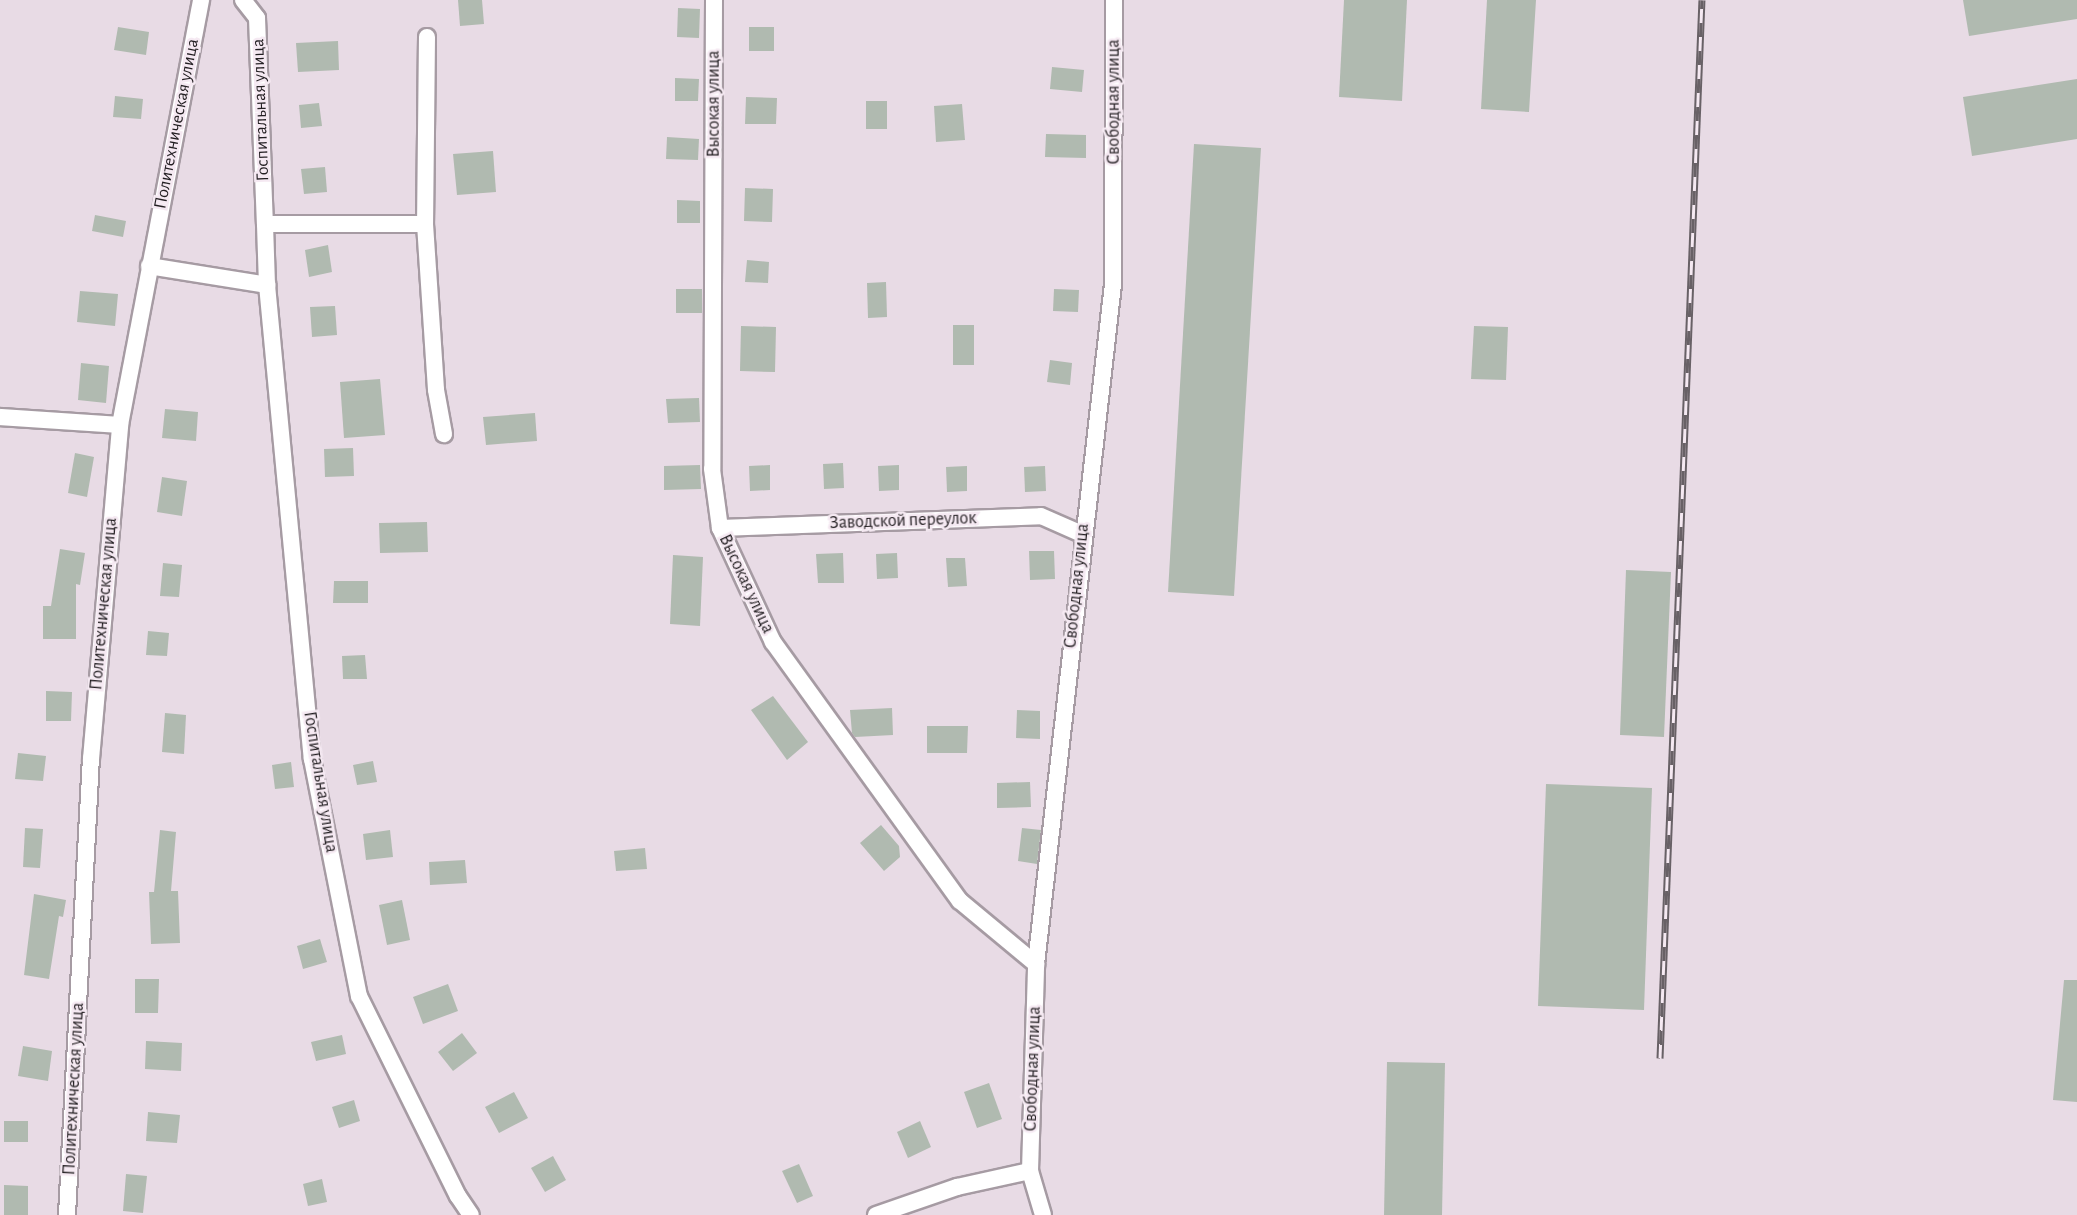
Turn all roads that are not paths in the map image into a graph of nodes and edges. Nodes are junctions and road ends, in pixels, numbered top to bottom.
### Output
1 (201, 0) edge
2 (243, 0) edge
3 (714, 0) edge
4 (1114, 0) edge
5 (427, 37) dead end
6 (265, 224) junction
7 (424, 224) junction
8 (149, 266) junction
9 (267, 285) junction
10 (0, 417) edge
11 (120, 425) junction
12 (444, 434) dead end
13 (720, 528) junction
14 (1082, 534) junction
15 (1036, 964) junction
16 (1030, 1171) junction
17 (67, 1215) edge
18 (471, 1215) edge
19 (876, 1215) edge
20 (1043, 1215) edge

1 - 8 street, Политехническая улица
2 - 6 street, Госпитальная улица
3 - 13 street, Высокая улица
4 - 14 street, Свободная улица
5 - 7 street
6 - 7 street
6 - 9 street, Госпитальная улица
7 - 12 street
8 - 9 street
8 - 11 street, Политехническая улица
9 - 18 street, Госпитальная улица
10 - 11 street
11 - 17 street, Политехническая улица
13 - 14 street, Заводской переулок
13 - 15 street, Высокая улица
14 - 15 street, Свободная улица
15 - 16 street, Свободная улица
16 - 19 street
16 - 20 street, Свободная улица

